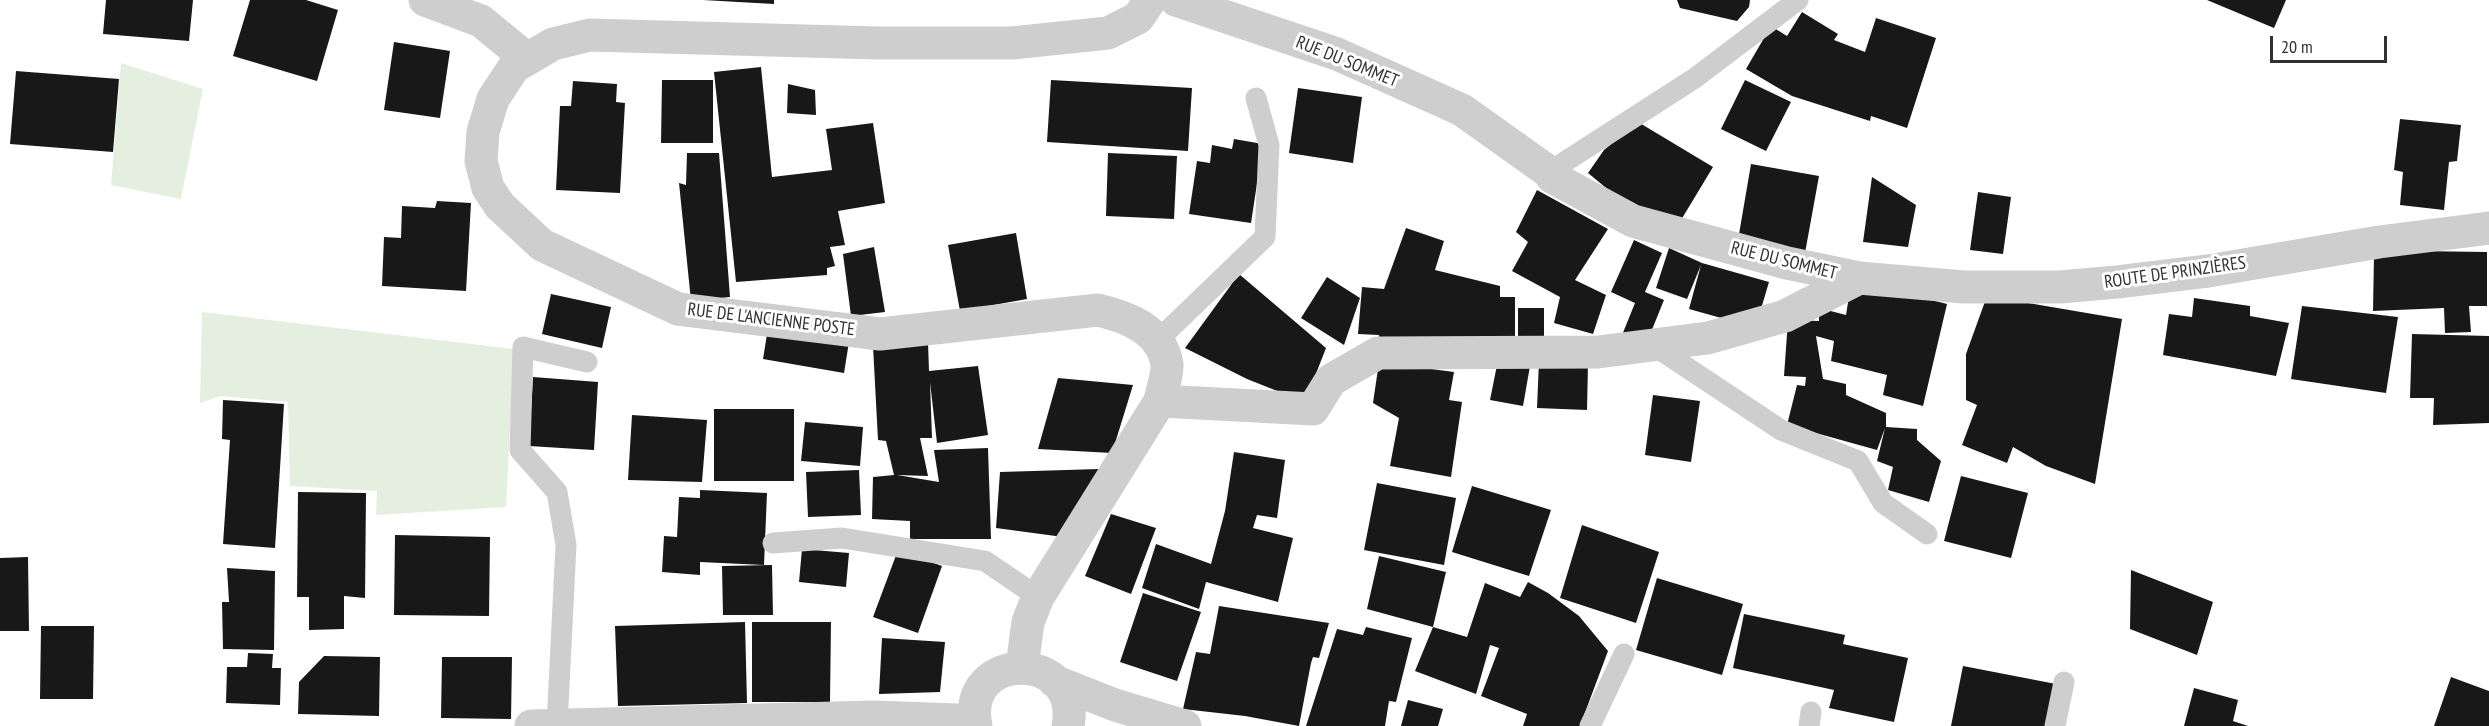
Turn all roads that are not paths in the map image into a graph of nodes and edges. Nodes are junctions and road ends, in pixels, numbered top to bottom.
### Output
1 (425, 0) edge
2 (1176, 0) edge
3 (1798, 0) edge
4 (1144, 9) edge
5 (526, 58) junction
6 (1256, 98) dead end
7 (1549, 172) junction
8 (2489, 228) edge
9 (1859, 278) junction
10 (1158, 340) junction
11 (1653, 345) junction
12 (587, 362) dead end
13 (1160, 401) junction
14 (1927, 534) dead end
15 (773, 543) dead end
16 (1038, 597) junction
17 (1624, 654) dead end
18 (1022, 667) junction
19 (1054, 681) junction
20 (2064, 682) dead end
21 (1172, 723) edge
22 (976, 725) edge
23 (531, 726) edge
24 (557, 726) edge
25 (1068, 726) edge
26 (1077, 726) edge
27 (1590, 726) edge
28 (2055, 726) edge

1 - 5 street
2 - 7 street, RUE DU SOMMET
3 - 7 lane
4 - 5 street, RUE DE L'ANCIENNE POSTE
5 - 10 street, RUE DE L'ANCIENNE POSTE
6 - 10 lane
7 - 9 street, RUE DU SOMMET
8 - 9 street, ROUTE DE PRINZIÈRES
9 - 11 street, RUE DU SOMMET
10 - 13 street
11 - 13 street, RUE DU SOMMET
11 - 14 lane
12 - 24 lane
13 - 16 street
15 - 16 lane
16 - 18 street
17 - 27 lane
18 - 19 street
18 - 22 street
19 - 21 street
19 - 25 street
20 - 28 lane
21 - 26 street
22 - 24 street
23 - 24 street

